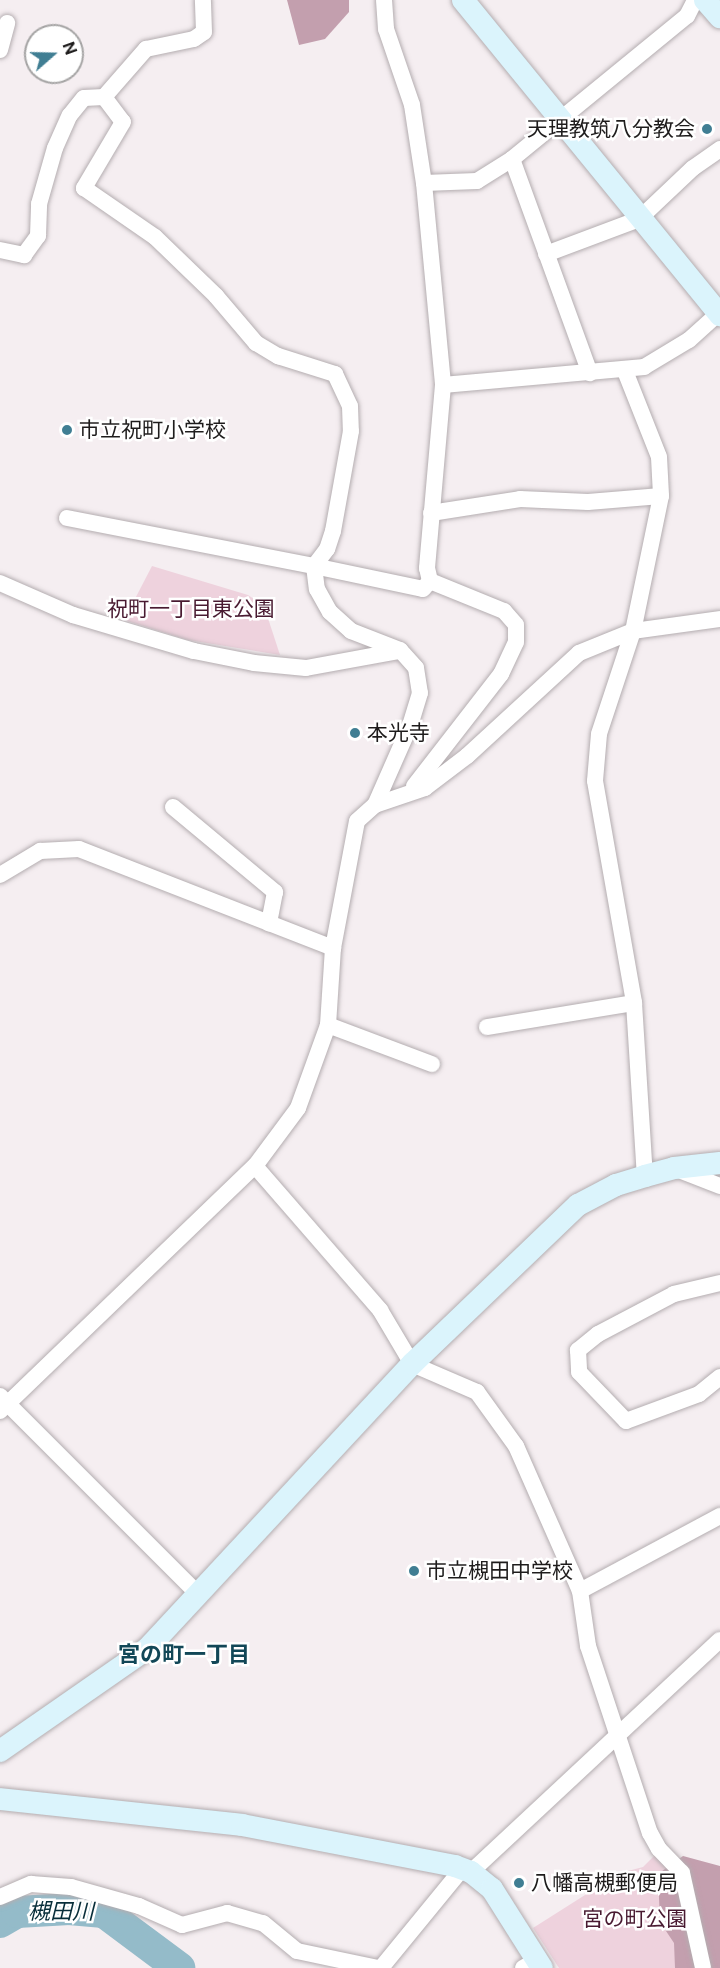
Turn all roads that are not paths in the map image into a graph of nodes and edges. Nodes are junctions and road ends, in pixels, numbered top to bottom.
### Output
1 (203, 0) edge
2 (384, 0) edge
3 (463, 0) edge
4 (695, 0) edge
5 (705, 0) edge
6 (720, 17) edge
7 (2, 22) edge
8 (0, 50) edge
9 (104, 97) junction
10 (561, 118) junction
11 (720, 149) edge
12 (512, 159) junction
13 (424, 183) junction
14 (639, 219) junction
15 (0, 250) edge
16 (546, 254) junction
17 (719, 314) edge
18 (625, 371) junction
19 (590, 373) junction
20 (443, 385) junction
21 (661, 496) junction
22 (430, 513) junction
23 (67, 518) dead end
24 (314, 566) junction
25 (430, 581) junction
26 (0, 583) edge
27 (720, 619) edge
28 (633, 631) junction
29 (400, 650) junction
30 (408, 793) junction
31 (375, 805) junction
32 (173, 807) dead end
33 (0, 875) edge
34 (269, 923) junction
35 (333, 948) junction
36 (634, 1003) junction
37 (328, 1025) junction
38 (487, 1027) dead end
39 (432, 1064) dead end
40 (720, 1163) edge
41 (255, 1166) junction
42 (674, 1168) junction
43 (645, 1176) junction
44 (720, 1186) edge
45 (720, 1283) edge
46 (411, 1364) junction
47 (720, 1377) edge
48 (2, 1403) edge
49 (720, 1516) edge
50 (580, 1591) junction
51 (198, 1594) junction
52 (720, 1640) edge
53 (617, 1737) junction
54 (0, 1750) edge
55 (1, 1801) edge
56 (466, 1871) junction
57 (0, 1897) edge
58 (534, 1965) edge
59 (380, 1968) edge
60 (703, 1968) edge

1 - 9 street
2 - 13 street
3 - 10 street
4 - 10 street
5 - 6 street
7 - 8 street
9 - 15 street
9 - 24 street
10 - 12 street
10 - 14 street
11 - 14 street
12 - 13 street
12 - 16 street
13 - 20 street
14 - 16 street
14 - 17 street
16 - 19 street
17 - 18 street
18 - 19 street
18 - 21 street
19 - 20 street
20 - 22 street
21 - 22 street
21 - 28 street
22 - 25 street
23 - 24 street
24 - 25 street
24 - 29 street
25 - 30 street
26 - 29 street
27 - 28 street
28 - 30 street
28 - 36 street
29 - 31 street
30 - 31 street
31 - 35 street
32 - 34 street
33 - 34 street
34 - 35 street
35 - 37 street
36 - 38 street
36 - 43 street
37 - 39 street
37 - 41 street
40 - 42 street
41 - 46 street
41 - 48 street
42 - 43 street
42 - 44 street
43 - 46 street
45 - 47 street
46 - 50 street
46 - 51 street
48 - 51 street
49 - 50 street
50 - 53 street
51 - 54 street
52 - 53 street
53 - 56 street
53 - 60 street
55 - 56 street
56 - 58 street
56 - 59 street
57 - 59 street

